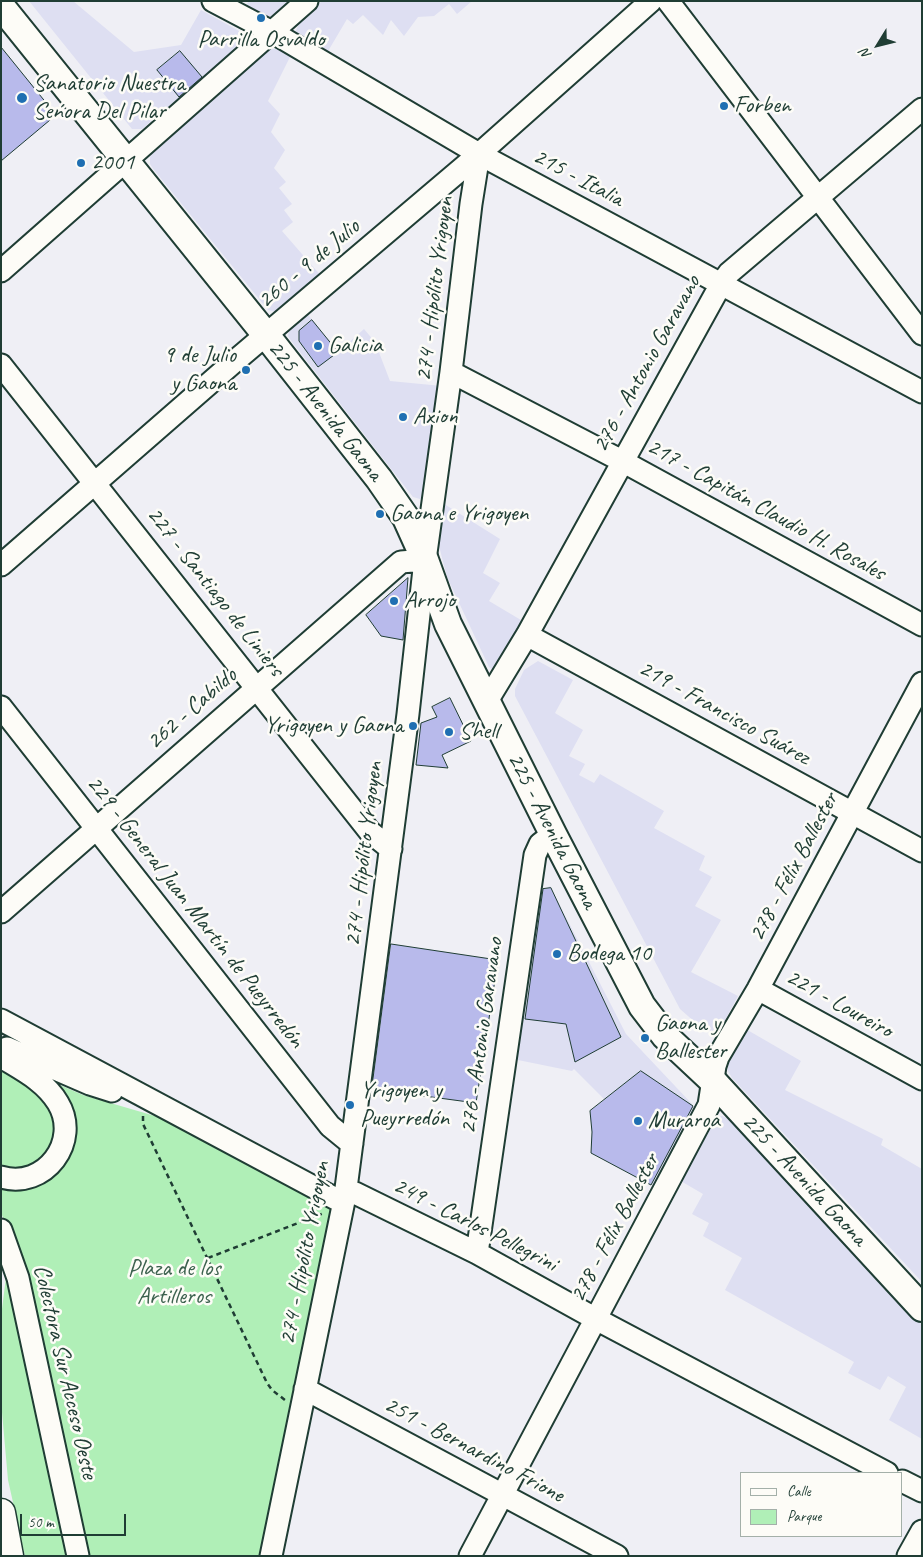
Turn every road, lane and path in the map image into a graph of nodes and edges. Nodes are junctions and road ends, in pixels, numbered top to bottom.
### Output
1 (214, 1) edge
2 (307, 1) edge
3 (650, 1) edge
4 (668, 1) edge
5 (1, 6) edge
6 (272, 32) junction
7 (922, 109) edge
8 (479, 154) junction
9 (126, 162) junction
10 (818, 198) junction
11 (1, 271) edge
12 (721, 284) junction
13 (922, 334) edge
14 (266, 335) junction
15 (1, 365) edge
16 (451, 372) junction
17 (922, 392) edge
18 (622, 461) junction
19 (96, 483) junction
20 (425, 560) junction
21 (1, 565) edge
22 (922, 624) edge
23 (527, 635) junction
24 (922, 683) edge
25 (256, 687) junction
26 (487, 701) junction
27 (1, 708) edge
28 (852, 813) junction
29 (97, 828) junction
30 (553, 834) junction
31 (391, 848) junction
32 (922, 851) edge
33 (1, 912) edge
34 (758, 989) junction
35 (1, 1020) edge
36 (1, 1045) edge
37 (1, 1057) edge
38 (922, 1079) edge
39 (713, 1081) junction
40 (170, 1110) junction
41 (143, 1113) dead end
42 (352, 1144) junction
43 (1, 1177) edge
44 (339, 1202) junction
45 (1, 1230) edge
46 (477, 1253) junction
47 (207, 1259) junction
48 (922, 1308) edge
49 (596, 1319) junction
50 (298, 1395) junction
51 (885, 1472) edge
52 (903, 1482) edge
53 (922, 1492) edge
54 (503, 1495) junction
55 (1, 1513) edge
56 (922, 1531) edge
57 (9, 1556) edge
58 (78, 1556) edge
59 (271, 1556) edge
60 (470, 1556) edge
61 (617, 1556) edge
62 (908, 1556) edge

1 - 6 street, 215 - Italia
2 - 6 street
3 - 8 street, 260 - 9 de Julio
4 - 10 street
5 - 9 main road, 225 - Avenida Gaona
6 - 8 street, 215 - Italia
6 - 9 street
7 - 10 street, 276 - Antonio Garavano
8 - 12 street, 215 - Italia
8 - 14 street, 260 - 9 de Julio
8 - 16 street, 274 - Hipólito Yrigoyen
9 - 11 street
9 - 14 main road, 225 - Avenida Gaona
10 - 12 street, 276 - Antonio Garavano
10 - 13 street
12 - 17 street, 215 - Italia
12 - 18 street, 276 - Antonio Garavano
14 - 19 street, 260 - 9 de Julio
14 - 20 main road, 225 - Avenida Gaona
15 - 19 street, 227 - Santiago de Liniers
16 - 18 street, 217 - Capitán Claudio H. Rosales
16 - 20 street, 274 - Hipólito Yrigoyen
18 - 22 street, 217 - Capitán Claudio H. Rosales
18 - 23 street, 276 - Antonio Garavano
19 - 21 street, 260 - 9 de Julio
19 - 25 street, 227 - Santiago de Liniers
20 - 25 street, 262 - Cabildo
20 - 26 main road, 225 - Avenida Gaona
20 - 31 street, 274 - Hipólito Yrigoyen
23 - 26 street, 276 - Antonio Garavano
23 - 28 street, 219 - Francisco Suárez
24 - 28 street, 278 - Félix Ballester
25 - 29 street, 262 - Cabildo
25 - 31 street, 227 - Santiago de Liniers
26 - 30 main road, 225 - Avenida Gaona
27 - 29 street, 229 - General Juan Martín de Pueyrredón
28 - 32 street, 219 - Francisco Suárez
28 - 34 street, 278 - Félix Ballester
29 - 33 street, 262 - Cabildo
29 - 42 street, 229 - General Juan Martín de Pueyrredón
30 - 39 main road, 225 - Avenida Gaona
30 - 46 street, 276 - Antonio Garavano
31 - 42 street, 274 - Hipólito Yrigoyen
34 - 38 street, 221 - Loureiro
34 - 39 street, 278 - Félix Ballester
35 - 40 street, 249 - Carlos Pellegrini
36 - 40 street, 249 - Carlos Pellegrini
37 - 43 street
39 - 48 main road, 225 - Avenida Gaona
39 - 49 street, 278 - Félix Ballester
40 - 44 street, 249 - Carlos Pellegrini
41 - 47 path
42 - 44 street, 274 - Hipólito Yrigoyen
44 - 46 street, 249 - Carlos Pellegrini
44 - 47 path
44 - 50 street, 274 - Hipólito Yrigoyen
45 - 58 street, Colectora Sur Acceso Oeste
46 - 49 street, 249 - Carlos Pellegrini
47 - 50 path
49 - 51 street, 249 - Carlos Pellegrini
49 - 54 street, 278 - Félix Ballester
50 - 54 street, 251 - Bernardino Frione
50 - 59 street, 274 - Hipólito Yrigoyen
52 - 53 street
54 - 60 street, 278 - Félix Ballester
54 - 61 street, 251 - Bernardino Frione
55 - 57 highway
56 - 62 street

